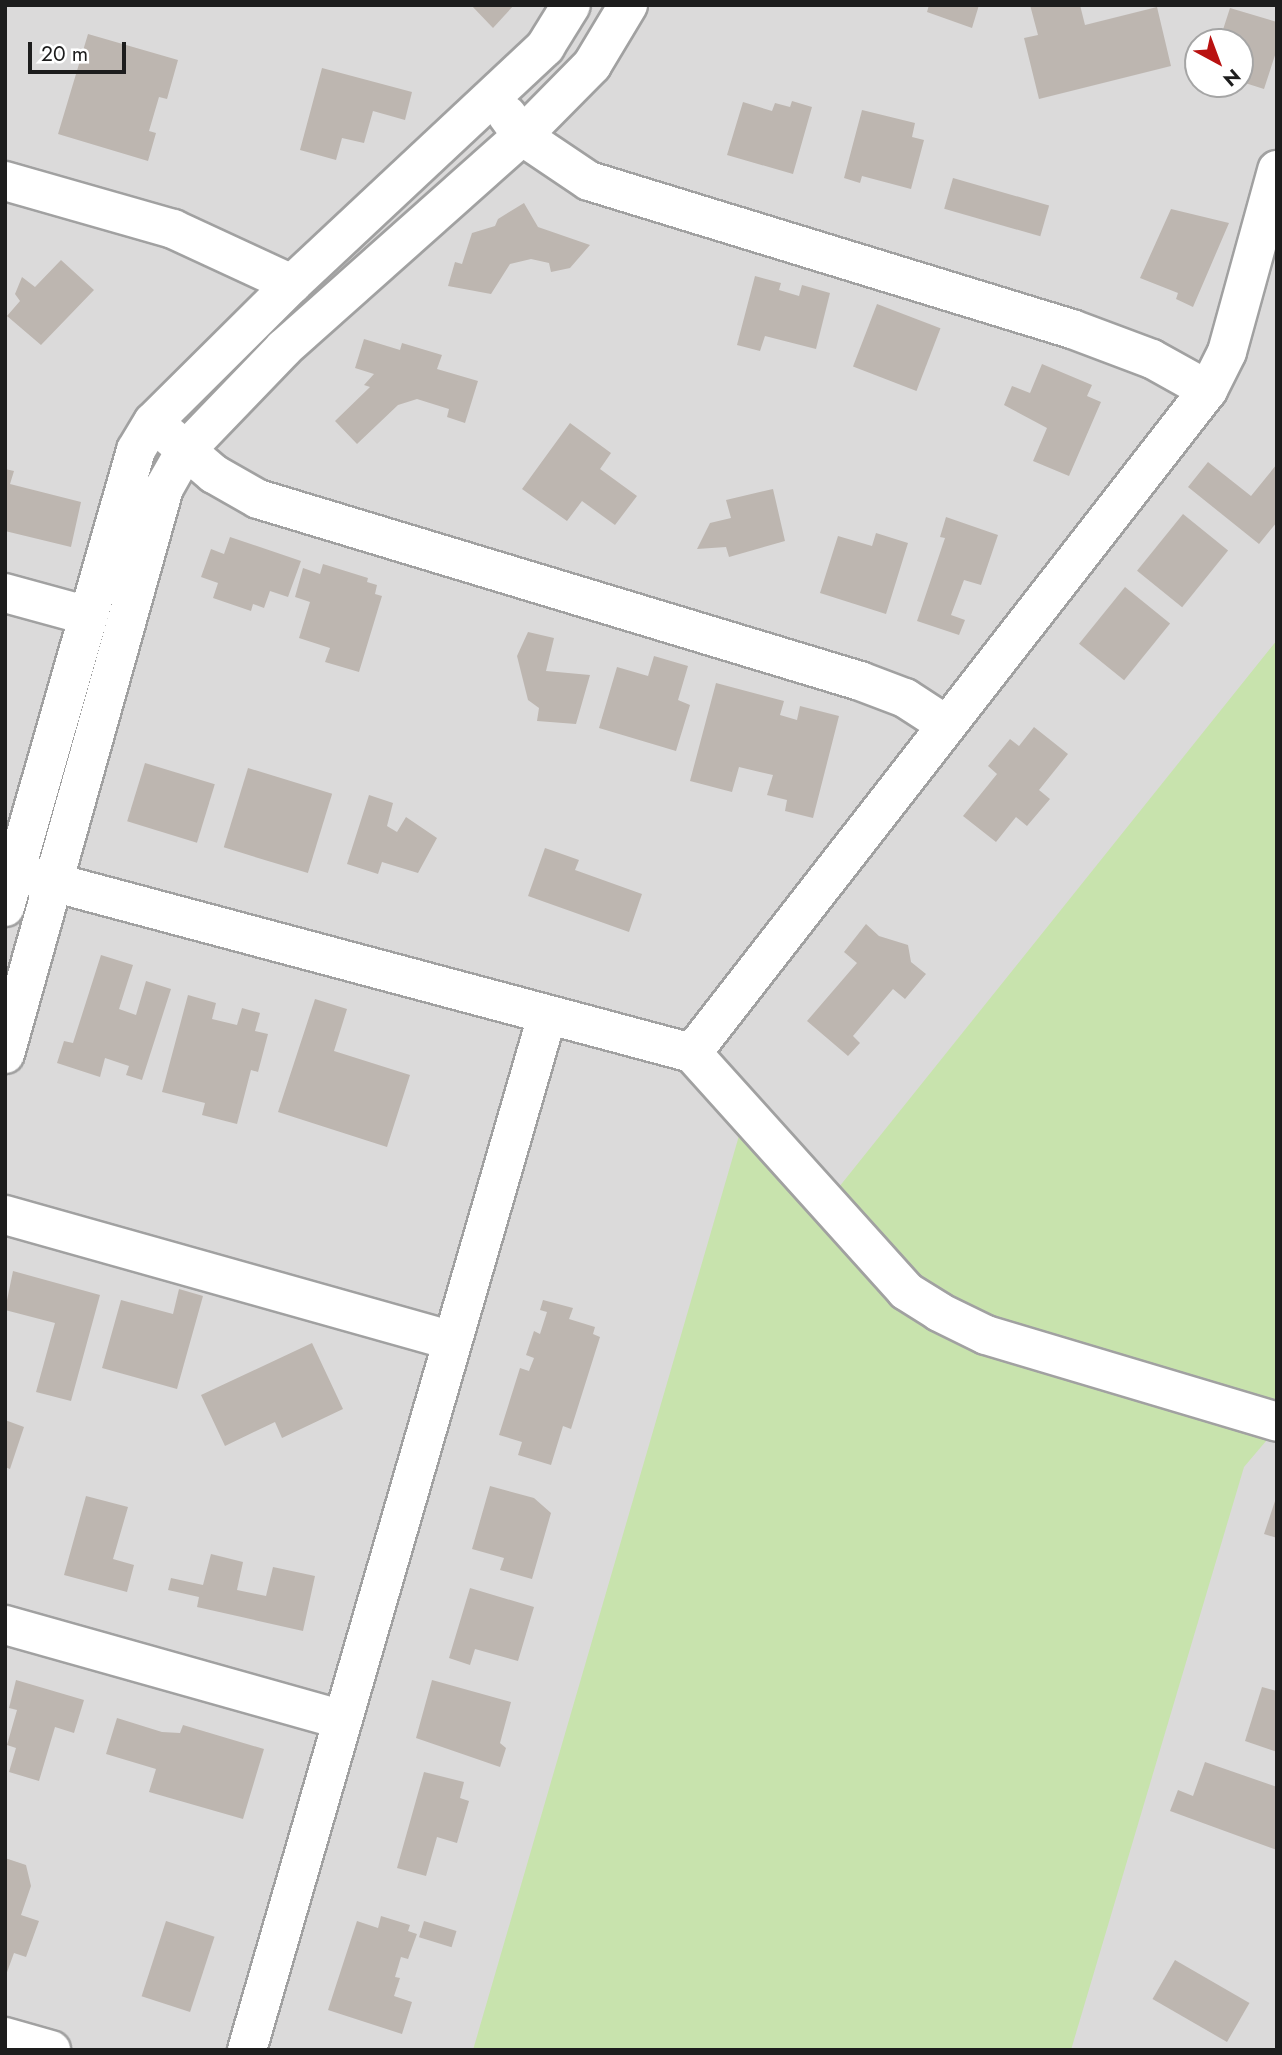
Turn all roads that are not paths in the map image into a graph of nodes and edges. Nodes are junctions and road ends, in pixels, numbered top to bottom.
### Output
1 (571, 5) edge
2 (628, 5) edge
3 (493, 96) junction
4 (522, 136) junction
5 (1277, 170) edge
6 (5, 181) edge
7 (292, 284) junction
8 (1208, 390) junction
9 (153, 422) junction
10 (185, 451) junction
11 (5, 593) edge
12 (89, 616) junction
13 (945, 724) junction
14 (54, 882) junction
15 (10, 889) edge
16 (547, 1016) junction
17 (692, 1053) junction
18 (5, 1054) edge
19 (5, 1215) edge
20 (452, 1341) junction
21 (1277, 1422) edge
22 (5, 1625) edge
23 (342, 1720) junction
24 (5, 2037) edge
25 (51, 2050) edge
26 (247, 2050) edge

1 - 3 street
2 - 4 street
3 - 4 street
3 - 7 street
4 - 8 street
4 - 10 street
5 - 8 street
6 - 7 street
7 - 9 street
8 - 13 street
9 - 10 street
9 - 12 street
10 - 13 street
10 - 14 street
11 - 12 street
12 - 15 street
13 - 17 street
14 - 15 street
14 - 16 street
14 - 18 street
16 - 17 street
16 - 20 street
17 - 21 street
19 - 20 street
20 - 23 street
22 - 23 street
23 - 26 street
24 - 25 street

